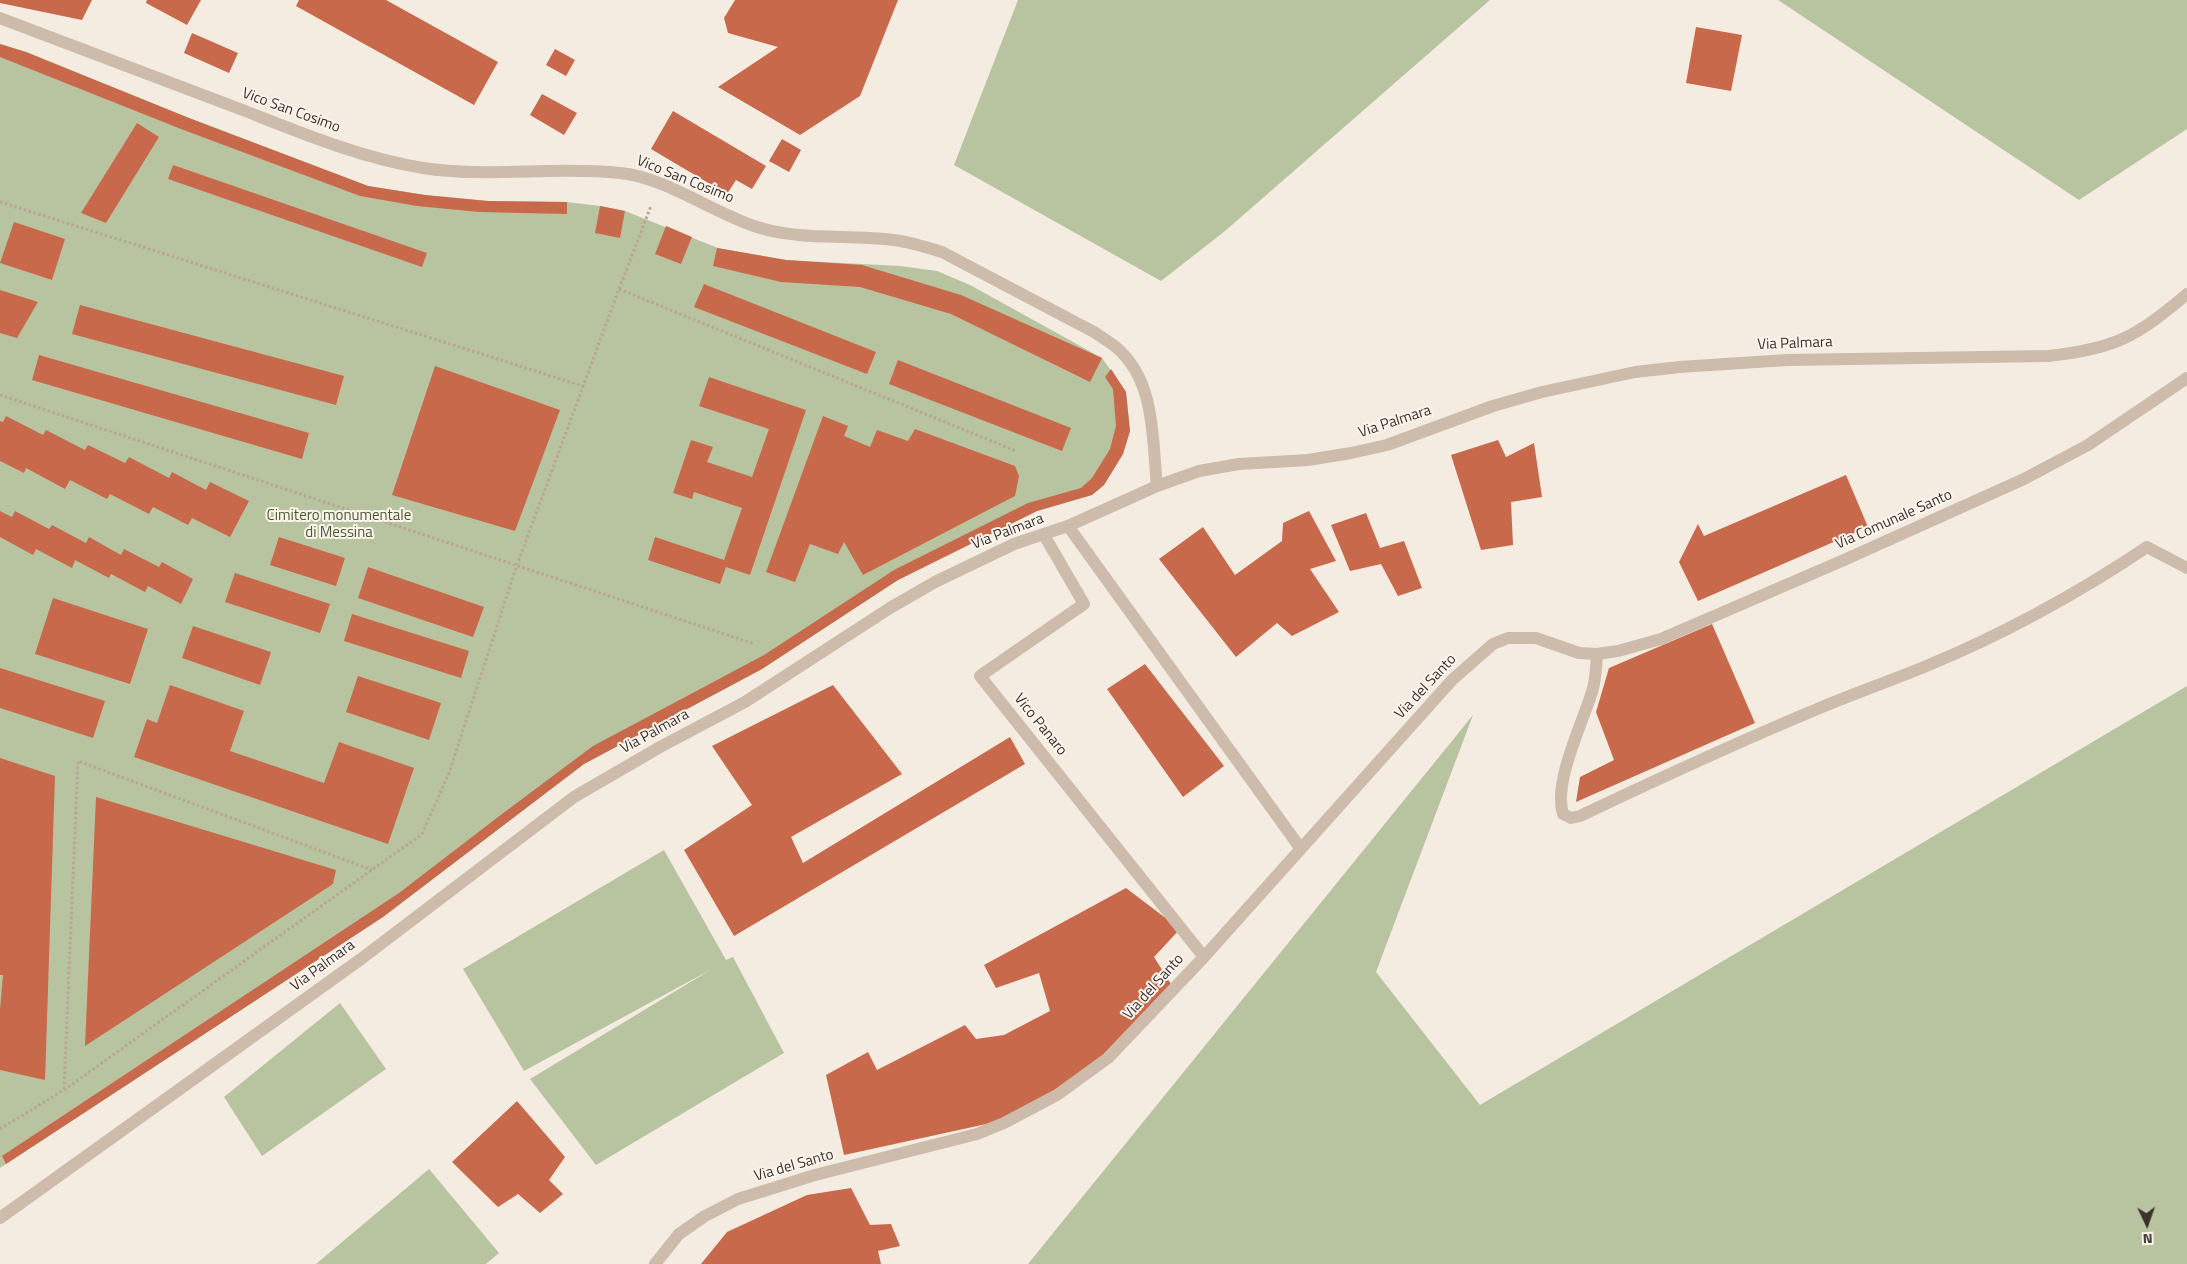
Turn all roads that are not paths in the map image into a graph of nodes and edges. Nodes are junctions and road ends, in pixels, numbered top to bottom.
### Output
1 (0, 18) edge
2 (2187, 294) edge
3 (2187, 378) edge
4 (1156, 486) junction
5 (1068, 526) junction
6 (1044, 535) junction
7 (2187, 568) edge
8 (1597, 654) junction
9 (1301, 848) junction
10 (1204, 957) junction
11 (0, 1218) edge
12 (654, 1264) edge

1 - 4 street, Vico San Cosimo
2 - 4 street, Via Palmara
3 - 8 street, Via Comunale Santo
4 - 5 street, Via Palmara
5 - 6 street, Via Palmara
5 - 9 street
6 - 10 street, Vico Panaro
6 - 11 street, Via Palmara
7 - 8 street
8 - 9 street, Via del Santo
9 - 10 street, Via del Santo
10 - 12 street, Via del Santo

